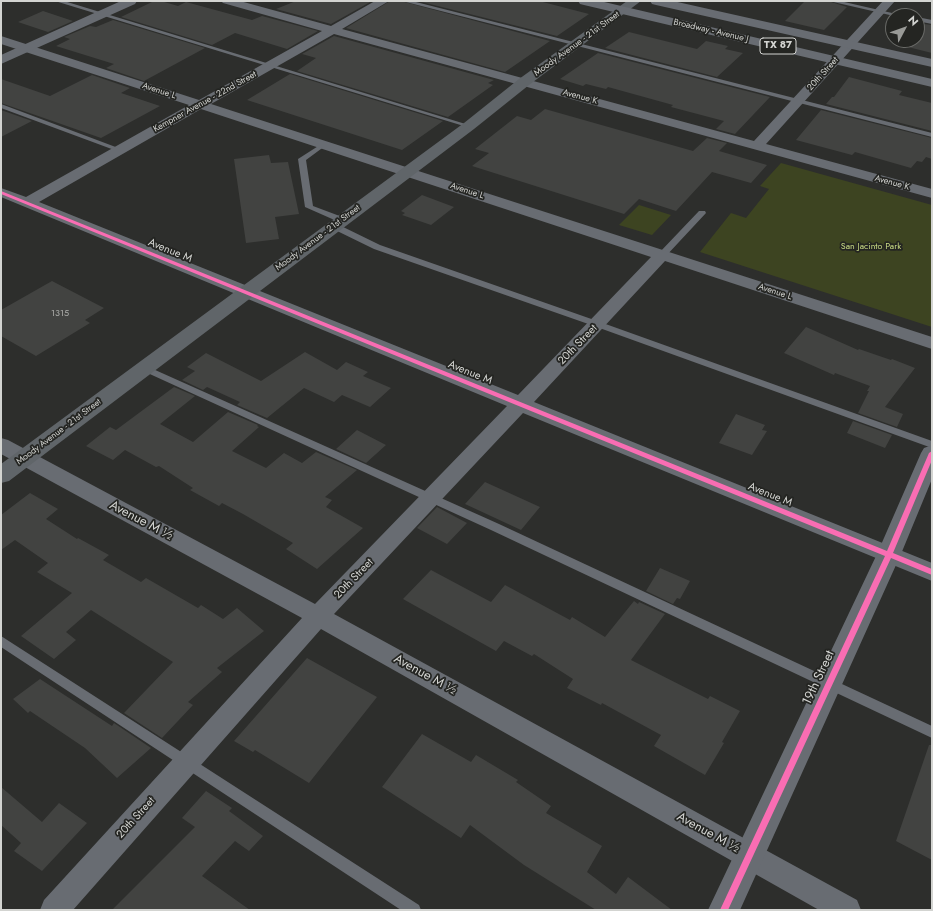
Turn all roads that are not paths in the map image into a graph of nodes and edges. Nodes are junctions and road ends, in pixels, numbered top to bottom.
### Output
1 (58, 1) edge
2 (131, 1) edge
3 (227, 1) edge
4 (384, 1) edge
5 (405, 1) edge
6 (584, 1) edge
7 (656, 1) edge
8 (832, 1) edge
9 (889, 1) edge
10 (629, 6) edge
11 (880, 11) junction
12 (885, 12) edge
13 (102, 14) junction
14 (332, 30) junction
15 (1, 40) edge
16 (577, 45) junction
17 (849, 45) junction
18 (26, 48) junction
19 (1, 60) edge
20 (835, 60) junction
21 (932, 64) edge
22 (270, 65) junction
23 (524, 82) junction
24 (932, 83) edge
25 (798, 101) junction
26 (199, 104) junction
27 (1, 106) edge
28 (469, 126) junction
29 (932, 134) edge
30 (323, 145) junction
31 (757, 146) junction
32 (119, 150) junction
33 (407, 172) junction
34 (1, 192) edge
35 (932, 194) edge
36 (26, 202) junction
37 (702, 213) dead end
38 (338, 223) junction
39 (662, 255) junction
40 (245, 292) junction
41 (598, 324) junction
42 (932, 344) edge
43 (144, 368) junction
44 (521, 404) junction
45 (1, 445) edge
46 (932, 445) edge
47 (932, 453) edge
48 (24, 458) junction
49 (1, 475) edge
50 (431, 498) junction
51 (888, 554) junction
52 (932, 572) edge
53 (318, 616) junction
54 (1, 641) edge
55 (829, 684) junction
56 (932, 732) edge
57 (187, 762) junction
58 (749, 855) junction
59 (54, 910) edge
60 (414, 910) edge
61 (724, 910) edge
62 (847, 910) edge

1 - 13 lane
2 - 13 main road
3 - 14 street, Avenue K
4 - 14 street, Kempner Avenue - 22nd Street
5 - 16 lane
6 - 10 main road, Broadway - Avenue J / TX 87
7 - 17 main road, Broadway - Avenue J / TX 87
8 - 11 lane
9 - 11 street, 20th Street
10 - 16 main road, Moody Avenue - 21st Street
10 - 20 main road, Broadway - Avenue J / TX 87
11 - 12 lane
11 - 17 street, 20th Street
13 - 18 main road
13 - 22 lane
14 - 22 street, Kempner Avenue - 22nd Street
14 - 23 street, Avenue K
15 - 18 street, Avenue L
16 - 23 main road, Moody Avenue - 21st Street
16 - 25 lane
17 - 20 street, 20th Street
17 - 21 main road, Broadway - Avenue J / TX 87
18 - 19 main road
18 - 26 street, Avenue L
20 - 24 main road, Broadway - Avenue J / TX 87
20 - 25 street, 20th Street
22 - 26 street, Kempner Avenue - 22nd Street
22 - 28 lane
23 - 28 main road, Moody Avenue - 21st Street
23 - 31 street, Avenue K
25 - 29 lane
25 - 31 street, 20th Street
26 - 30 street, Avenue L
26 - 32 street, Kempner Avenue - 22nd Street
27 - 32 lane
28 - 33 main road, Moody Avenue - 21st Street
30 - 33 street, Avenue L
30 - 38 lane
31 - 35 street, Avenue K
32 - 36 street, Kempner Avenue - 22nd Street
33 - 38 main road, Moody Avenue - 21st Street
33 - 39 street, Avenue L
34 - 36 street, Avenue M
36 - 40 street, Avenue M
37 - 39 lane
38 - 40 main road, Moody Avenue - 21st Street
38 - 41 lane
39 - 41 street, 20th Street
39 - 42 street, Avenue L
40 - 43 main road, Moody Avenue - 21st Street
40 - 44 street, Avenue M
41 - 44 street, 20th Street
41 - 46 lane
43 - 48 main road, Moody Avenue - 21st Street
43 - 50 lane
44 - 50 street, 20th Street
44 - 51 street, Avenue M
45 - 48 street, Avenue M ½
47 - 51 main road, 19th Street
48 - 49 main road, Moody Avenue - 21st Street
48 - 53 street, Avenue M ½
50 - 53 street, 20th Street
50 - 55 lane
51 - 52 street, Avenue M
51 - 55 main road, 19th Street
53 - 57 street, 20th Street
53 - 58 street, Avenue M ½
54 - 57 lane
55 - 56 lane
55 - 58 main road, 19th Street
57 - 59 street, 20th Street
57 - 60 lane
58 - 61 main road, 19th Street
58 - 62 street, Avenue M ½

